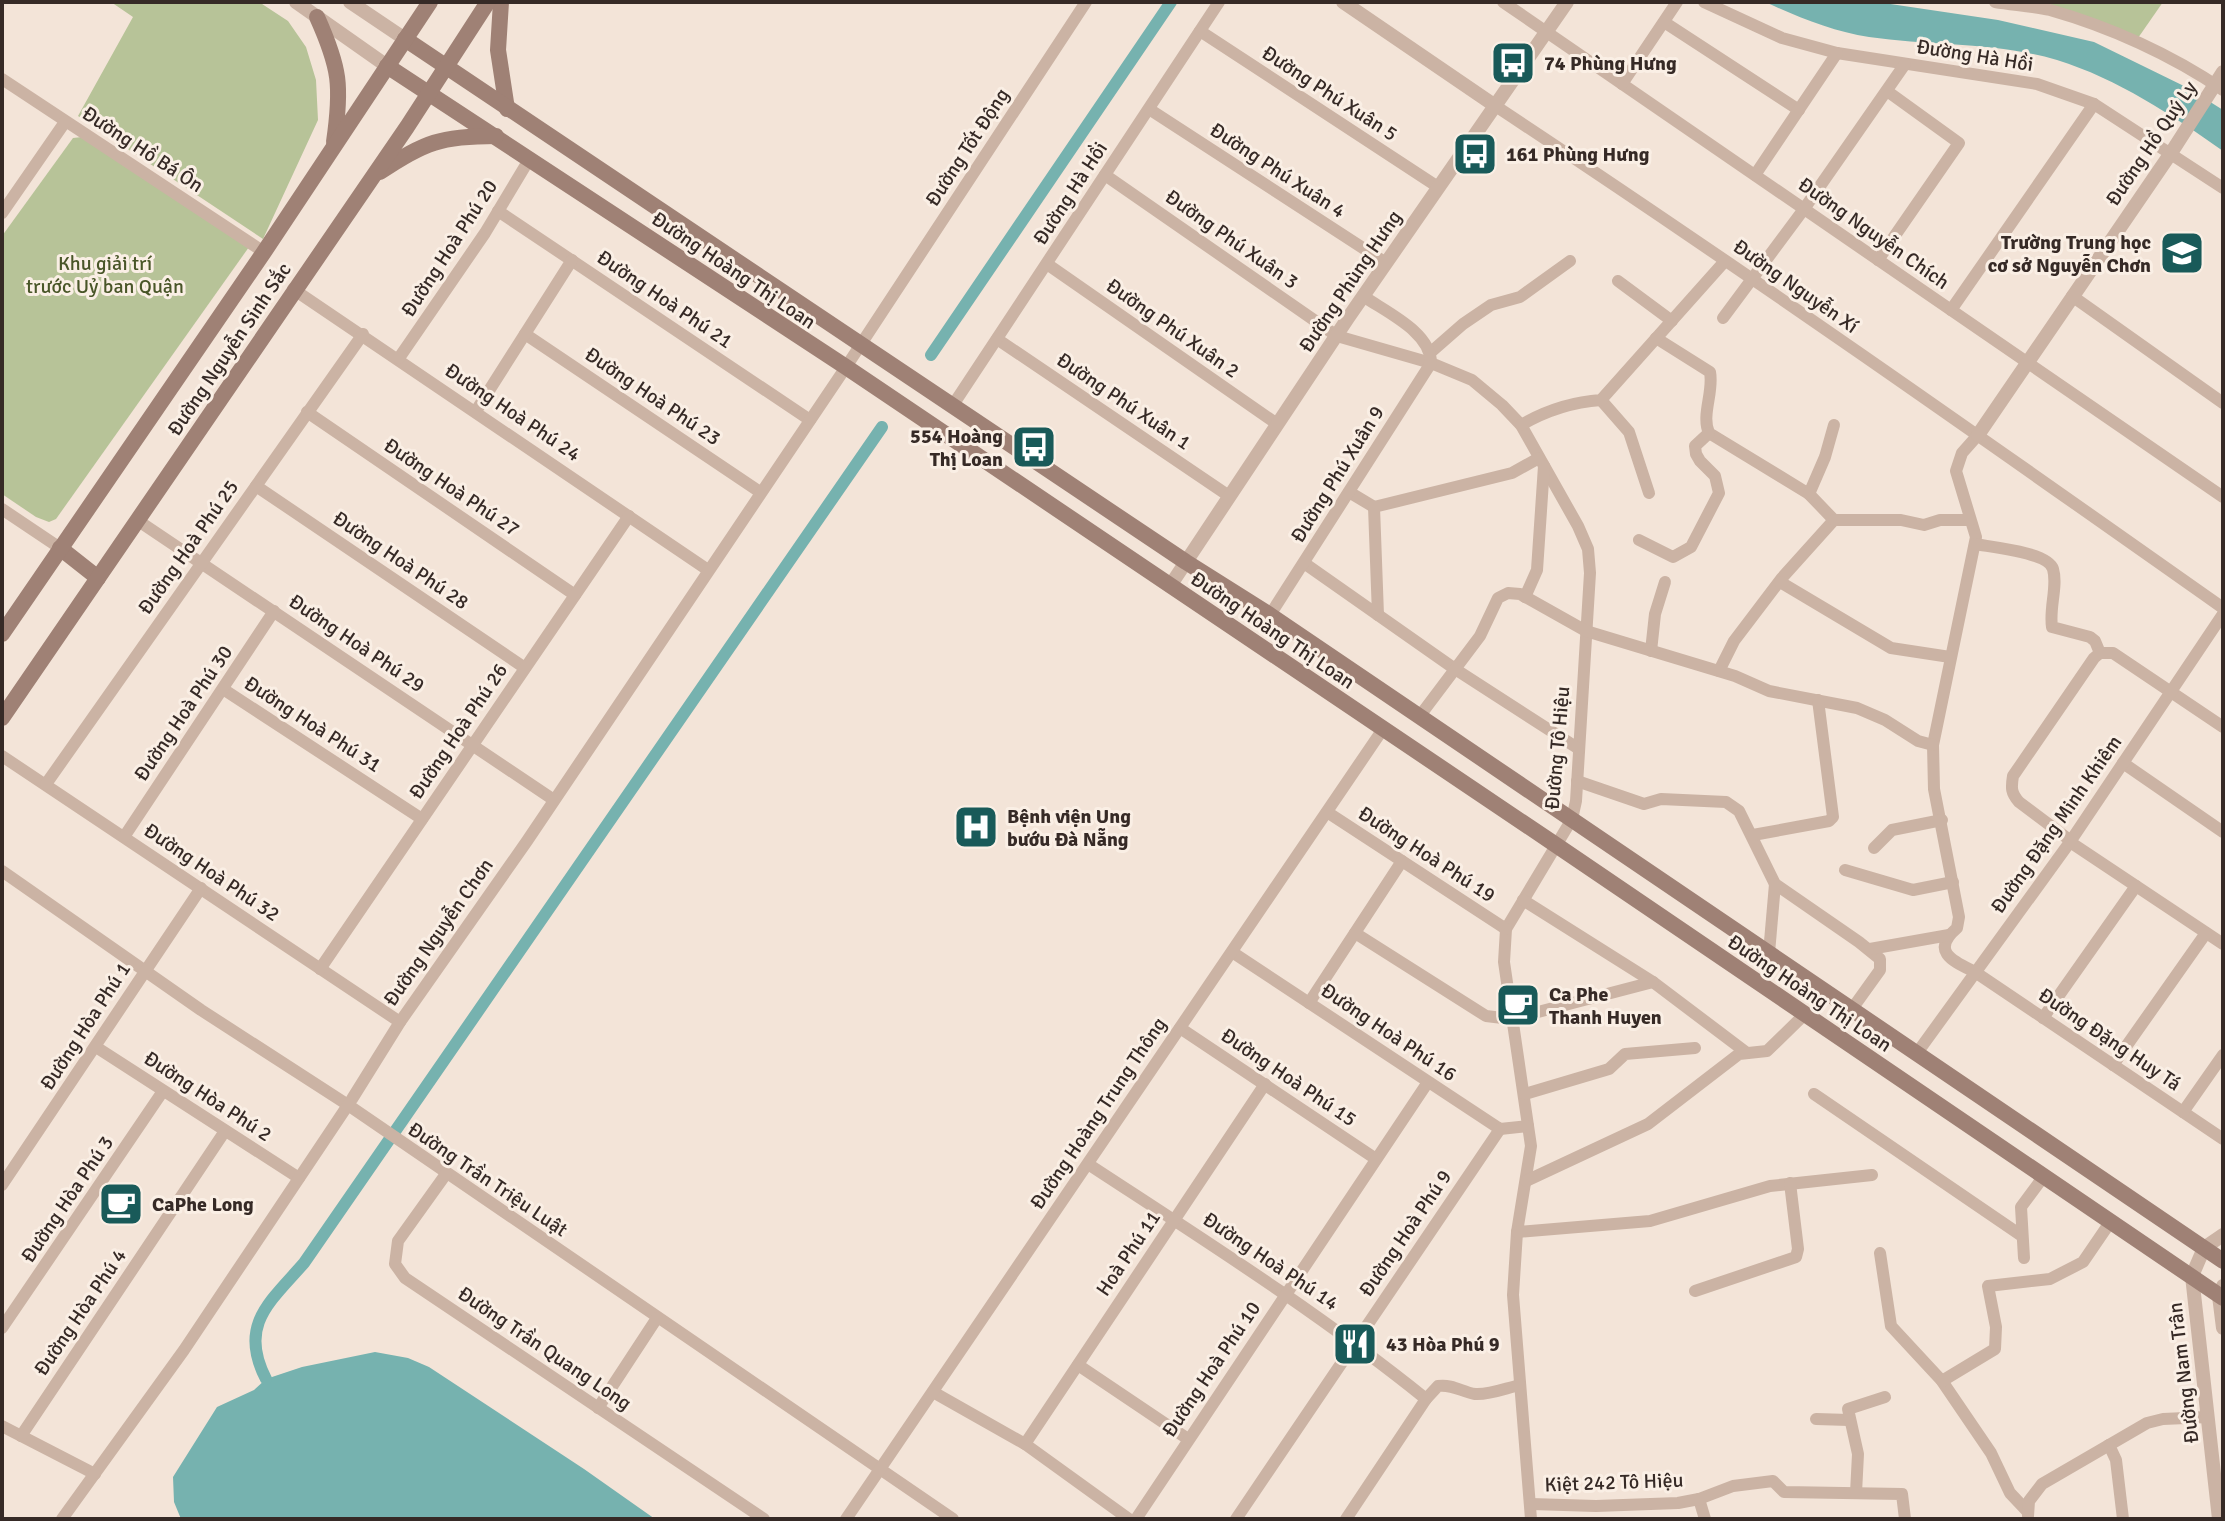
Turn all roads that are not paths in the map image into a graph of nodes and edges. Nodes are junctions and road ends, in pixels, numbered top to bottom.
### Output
1 (296, 2) edge
2 (350, 2) edge
3 (430, 2) edge
4 (488, 2) edge
5 (501, 2) edge
6 (1086, 2) edge
7 (1219, 2) edge
8 (1343, 2) edge
9 (1503, 2) edge
10 (1567, 2) edge
11 (1677, 2) edge
12 (1704, 2) edge
13 (1995, 2) edge
14 (2050, 6) edge
15 (317, 17) junction
16 (1664, 22) junction
17 (1200, 31) junction
18 (1547, 32) junction
19 (405, 39) junction
20 (1837, 53) junction
21 (1905, 64) junction
22 (387, 66) junction
23 (447, 68) junction
24 (2, 79) edge
25 (1622, 84) junction
26 (2217, 85) edge
27 (1887, 91) junction
28 (429, 94) junction
29 (2094, 104) junction
30 (1494, 105) junction
31 (507, 109) junction
32 (1149, 109) junction
33 (1799, 110) junction
34 (65, 122) junction
35 (497, 136) junction
36 (333, 147) junction
37 (2171, 153) junction
38 (530, 158) junction
39 (1105, 175) junction
40 (1755, 175) junction
41 (369, 180) junction
42 (1438, 187) junction
43 (2223, 188) edge
44 (1804, 209) junction
45 (498, 211) junction
46 (2, 213) edge
47 (264, 252) junction
48 (572, 260) junction
49 (1878, 260) junction
50 (1570, 261) dead end
51 (1725, 261) junction
52 (1386, 263) junction
53 (1047, 264) junction
54 (1753, 280) junction
55 (1618, 281) dead end
56 (293, 289) junction
57 (1363, 296) junction
58 (2072, 296) junction
59 (1951, 310) junction
60 (1723, 318) dead end
61 (1672, 321) junction
62 (363, 334) junction
63 (525, 334) junction
64 (1337, 336) junction
65 (1656, 338) junction
66 (997, 339) junction
67 (861, 343) junction
68 (399, 358) junction
69 (1431, 358) junction
70 (2027, 362) junction
71 (846, 367) junction
72 (1601, 400) junction
73 (2223, 403) edge
74 (953, 405) junction
75 (476, 411) junction
76 (307, 412) junction
77 (810, 420) junction
78 (1277, 424) junction
79 (1521, 425) junction
80 (1834, 425) dead end
81 (1709, 433) junction
82 (1978, 435) junction
83 (1542, 462) junction
84 (256, 486) junction
85 (760, 492) junction
86 (1349, 492) junction
87 (1649, 493) dead end
88 (1809, 494) junction
89 (1229, 496) junction
90 (2223, 497) edge
91 (1374, 507) junction
92 (2, 509) edge
93 (629, 516) junction
94 (137, 520) junction
95 (1834, 520) junction
96 (1970, 520) junction
97 (1639, 540) dead end
98 (1975, 544) junction
99 (60, 548) junction
100 (202, 562) junction
101 (1186, 562) junction
102 (1304, 563) junction
103 (708, 570) junction
104 (98, 578) junction
105 (1665, 582) dead end
106 (1780, 582) junction
107 (1170, 586) junction
108 (575, 595) junction
109 (1525, 597) junction
110 (274, 611) junction
111 (2223, 611) edge
112 (1270, 615) junction
113 (1378, 615) junction
114 (1586, 631) junction
115 (2, 634) edge
116 (1651, 651) junction
117 (2100, 653) junction
118 (1950, 657) junction
119 (525, 668) junction
120 (1455, 669) junction
121 (1719, 671) junction
122 (223, 689) junction
123 (2171, 691) junction
124 (1818, 700) junction
125 (1419, 717) junction
126 (2, 718) edge
127 (2223, 727) edge
128 (1383, 729) junction
129 (472, 745) junction
130 (1933, 745) junction
131 (1579, 749) junction
132 (2, 756) edge
133 (2123, 763) junction
134 (1577, 781) junction
135 (46, 784) junction
136 (554, 800) junction
137 (1327, 812) junction
138 (422, 819) junction
139 (1572, 819) junction
140 (1942, 820) junction
141 (2223, 832) edge
142 (1753, 835) junction
143 (124, 837) junction
144 (2070, 841) junction
145 (1556, 845) junction
146 (1874, 848) dead end
147 (1402, 861) junction
148 (1845, 870) dead end
149 (2, 871) edge
150 (1953, 882) junction
151 (1775, 884) junction
152 (2136, 886) junction
153 (201, 888) junction
154 (1523, 900) junction
155 (1506, 929) junction
156 (1355, 933) junction
157 (2206, 933) junction
158 (1949, 935) junction
159 (2223, 944) edge
160 (1870, 949) junction
161 (1232, 952) junction
162 (1769, 953) junction
163 (320, 969) junction
164 (145, 971) junction
165 (1975, 972) junction
166 (1653, 982) junction
167 (1309, 1003) junction
168 (1852, 1009) junction
169 (1805, 1014) junction
170 (2043, 1018) junction
171 (1511, 1019) junction
172 (400, 1022) junction
173 (1180, 1028) junction
174 (96, 1047) junction
175 (1695, 1048) dead end
176 (1747, 1053) junction
177 (1917, 1053) junction
178 (2223, 1055) edge
179 (2113, 1065) junction
180 (1428, 1082) junction
181 (1265, 1084) junction
182 (163, 1091) junction
183 (1525, 1094) junction
184 (1814, 1094) dead end
185 (348, 1105) junction
186 (2183, 1112) junction
187 (1528, 1126) junction
188 (1500, 1129) junction
189 (225, 1131) junction
190 (2223, 1139) edge
191 (1376, 1159) junction
192 (1088, 1164) junction
193 (446, 1174) junction
194 (1872, 1175) dead end
195 (2044, 1176) junction
196 (299, 1178) junction
197 (1526, 1181) junction
198 (1790, 1183) junction
199 (2, 1185) edge
200 (1174, 1221) junction
201 (2111, 1221) junction
202 (1517, 1232) junction
203 (2223, 1235) edge
204 (2022, 1236) junction
205 (2204, 1248) junction
206 (1880, 1253) dead end
207 (2024, 1258) dead end
208 (2223, 1261) edge
209 (2192, 1276) junction
210 (1695, 1291) dead end
211 (1286, 1293) junction
212 (2222, 1293) edge
213 (657, 1318) junction
214 (2, 1328) edge
215 (2223, 1328) edge
216 (1355, 1343) junction
217 (1078, 1365) junction
218 (1942, 1381) junction
219 (1520, 1385) junction
220 (933, 1392) junction
221 (1885, 1397) dead end
222 (1426, 1399) junction
223 (598, 1408) junction
224 (2208, 1417) junction
225 (1816, 1419) dead end
226 (1849, 1420) junction
227 (2, 1426) edge
228 (21, 1436) junction
229 (1188, 1439) junction
230 (1025, 1444) junction
231 (2109, 1445) junction
232 (880, 1470) junction
233 (95, 1474) junction
234 (1856, 1493) junction
235 (1699, 1499) junction
236 (1531, 1504) junction
237 (2028, 1516) edge
238 (62, 1519) edge
239 (764, 1519) edge
240 (846, 1519) edge
241 (953, 1519) edge
242 (1129, 1519) edge
243 (1136, 1519) edge
244 (1236, 1519) edge
245 (1346, 1519) edge
246 (1531, 1519) edge
247 (1705, 1519) edge
248 (1905, 1519) edge
249 (2123, 1519) edge
250 (2219, 1519) edge

1 - 15 street, Đường Hoàng Thị Loan
2 - 19 street, Đường Hoàng Thị Loan
3 - 19 main road, Đường Nguyễn Sinh Sắc
4 - 23 main road, Đường Nguyễn Sinh Sắc
5 - 31 main road
6 - 67 street, Đường Tốt Động
7 - 17 street, Đường Hà Hồi
8 - 30 street, Đường Nguyễn Xí
9 - 18 street, Đường Nguyễn Chích
10 - 18 street, Đường Phùng Hưng
11 - 16 street
12 - 20 street, Đường Hà Hồi
13 - 14 street
14 - 26 street
15 - 22 street, Đường Hoàng Thị Loan
15 - 36 main road
16 - 25 street
16 - 33 street
17 - 32 street, Đường Hà Hồi
17 - 42 street, Đường Phú Xuân 5
18 - 25 street, Đường Nguyễn Chích
18 - 30 street, Đường Phùng Hưng
19 - 22 main road, Đường Nguyễn Sinh Sắc
19 - 23 main road, Đường Hoàng Thị Loan
20 - 21 street, Đường Hà Hồi
20 - 33 street
21 - 27 street
21 - 29 street, Đường Hà Hồi
22 - 28 main road, Đường Hoàng Thị Loan
22 - 36 main road, Đường Nguyễn Sinh Sắc
23 - 28 main road, Đường Nguyễn Sinh Sắc
23 - 31 main road, Đường Hoàng Thị Loan
24 - 34 street, Đường Hồ Bá Ôn
25 - 40 street, Đường Nguyễn Chích
26 - 37 street, Đường Hồ Quý Ly
27 - 44 street
27 - 49 street
28 - 35 main road, Đường Hoàng Thị Loan
28 - 41 main road, Đường Nguyễn Sinh Sắc
29 - 37 street, Đường Hà Hồi
29 - 59 street
30 - 42 street, Đường Phùng Hưng
30 - 51 street, Đường Nguyễn Xí
31 - 67 main road, Đường Hoàng Thị Loan
32 - 39 street, Đường Hà Hồi
32 - 52 street, Đường Phú Xuân 4
33 - 40 street
34 - 46 street
34 - 47 street, Đường Hồ Bá Ôn
35 - 38 main road, Đường Hoàng Thị Loan
35 - 41 main road
36 - 47 main road, Đường Nguyễn Sinh Sắc
37 - 43 street, Đường Hà Hồi
37 - 58 street, Đường Hồ Quý Ly
38 - 45 street, Đường Hoà Phú 20
38 - 71 main road, Đường Hoàng Thị Loan
39 - 53 street, Đường Hà Hồi
39 - 64 street, Đường Phú Xuân 3
40 - 44 street, Đường Nguyễn Chích
41 - 56 main road, Đường Nguyễn Sinh Sắc
42 - 52 street, Đường Phùng Hưng
44 - 49 street, Đường Nguyễn Chích
44 - 54 street
45 - 48 street, Đường Hoà Phú 21
45 - 68 street, Đường Hoà Phú 20
47 - 99 main road, Đường Nguyễn Sinh Sắc
48 - 63 street
48 - 77 street, Đường Hoà Phú 21
49 - 59 street, Đường Nguyễn Chích
50 - 69 street, Đường Phú Xuân 9
51 - 54 street, Đường Nguyễn Xí
51 - 61 street
52 - 57 street, Đường Phùng Hưng
53 - 66 street, Đường Hà Hồi
53 - 78 street, Đường Phú Xuân 2
54 - 60 street
54 - 82 street, Đường Nguyễn Xí
55 - 61 street
56 - 62 street, Đường Hoà Phú 24
56 - 94 main road, Đường Nguyễn Sinh Sắc
57 - 64 street, Đường Phùng Hưng
57 - 69 street
58 - 70 street, Đường Hồ Quý Ly
58 - 73 street
59 - 70 street, Đường Nguyễn Chích
61 - 65 street
62 - 68 street, Đường Hoà Phú 24
62 - 76 street, Đường Hoà Phú 25
63 - 75 street
63 - 85 street, Đường Hoà Phú 23
64 - 69 street, Đường Tô Hiệu
64 - 78 street, Đường Phùng Hưng
65 - 72 street
65 - 81 street
66 - 74 street, Đường Hà Hồi
66 - 89 street, Đường Phú Xuân 1
67 - 71 street, Đường Nguyễn Chơn
67 - 74 main road, Đường Hoàng Thị Loan
68 - 75 street, Đường Hoà Phú 24
69 - 79 street, Đường Tô Hiệu
69 - 86 street, Đường Phú Xuân 9
70 - 82 street, Đường Hồ Quý Ly
70 - 90 street, Đường Nguyễn Chích
71 - 77 street, Đường Nguyễn Chơn
71 - 107 main road, Đường Hoàng Thị Loan
72 - 79 street
72 - 87 street
74 - 101 main road, Đường Hoàng Thị Loan
75 - 93 street, Đường Hoà Phú 24
76 - 84 street, Đường Hoà Phú 25
76 - 108 street, Đường Hoà Phú 27
77 - 85 street, Đường Nguyễn Chơn
78 - 89 street, Đường Phùng Hưng
79 - 83 street, Đường Tô Hiệu
80 - 88 street
81 - 88 street
81 - 97 street
82 - 96 street
82 - 111 street, Đường Nguyễn Xí
83 - 91 street
83 - 109 street
83 - 114 street, Đường Tô Hiệu
84 - 100 street, Đường Hoà Phú 25
84 - 119 street, Đường Hoà Phú 28
85 - 103 street, Đường Nguyễn Chơn
86 - 91 street
86 - 102 street, Đường Phú Xuân 9
88 - 95 street
89 - 101 street, Đường Phùng Hưng
91 - 113 street
92 - 99 street
93 - 103 street, Đường Hoà Phú 24
93 - 108 street, Đường Hoà Phú 26
94 - 100 street, Đường Hoà Phú 29
94 - 104 main road, Đường Nguyễn Sinh Sắc
95 - 96 street
95 - 106 street
96 - 98 street
98 - 117 street
98 - 118 street
99 - 104 main road
99 - 115 main road, Đường Nguyễn Sinh Sắc
100 - 110 street, Đường Hoà Phú 29
100 - 135 street, Đường Hoà Phú 25
101 - 107 street, Đường Phùng Hưng
101 - 112 main road, Đường Hoàng Thị Loan
102 - 112 street, Đường Phú Xuân 9
102 - 113 street
103 - 136 street, Đường Nguyễn Chơn
104 - 126 main road, Đường Nguyễn Sinh Sắc
105 - 116 street
106 - 118 street
106 - 121 street
107 - 128 main road, Đường Hoàng Thị Loan
108 - 119 street, Đường Hoà Phú 26
109 - 114 street
109 - 120 street
110 - 122 street, Đường Hoà Phú 30
110 - 129 street, Đường Hoà Phú 29
111 - 123 street, Đường Đặng Minh Khiêm
112 - 125 main road, Đường Hoàng Thị Loan
113 - 120 street
114 - 116 street
114 - 131 street, Đường Tô Hiệu
116 - 121 street
117 - 123 street
117 - 144 street
118 - 130 street
119 - 129 street, Đường Hoà Phú 26
120 - 125 street
120 - 131 street
121 - 124 street
122 - 138 street, Đường Hoà Phú 31
122 - 143 street, Đường Hoà Phú 30
123 - 127 street
123 - 133 street, Đường Đặng Minh Khiêm
124 - 130 street
124 - 142 street
125 - 139 main road, Đường Hoàng Thị Loan
128 - 137 street, Đường Hoàng Trung Thông
128 - 145 main road, Đường Hoàng Thị Loan
129 - 136 street, Đường Hoà Phú 29
129 - 138 street, Đường Hoà Phú 26
130 - 140 street
131 - 134 street, Đường Tô Hiệu
132 - 135 street, Đường Hoà Phú 32
133 - 141 street
133 - 144 street, Đường Đặng Minh Khiêm
134 - 139 street, Đường Tô Hiệu
134 - 142 street
135 - 143 street, Đường Hoà Phú 32
136 - 172 street, Đường Nguyễn Chơn
137 - 147 street, Đường Hoà Phú 19
137 - 161 street, Đường Hoàng Trung Thông
138 - 163 street, Đường Hoà Phú 26
139 - 145 street, Đường Tô Hiệu
139 - 162 main road, Đường Hoàng Thị Loan
140 - 146 street
140 - 150 street
142 - 151 street
143 - 153 street, Đường Hoà Phú 32
144 - 152 street
144 - 165 street, Đường Đặng Minh Khiêm
145 - 154 street, Đường Tô Hiệu
145 - 169 main road, Đường Hoàng Thị Loan
147 - 155 street, Đường Hoà Phú 19
147 - 156 street
148 - 150 street
149 - 164 street, Đường Trần Triệu Luật
150 - 158 street
151 - 160 street
151 - 162 street
152 - 157 street
152 - 170 street
153 - 163 street, Đường Hoà Phú 32
153 - 164 street, Đường Hòa Phú 1
154 - 155 street, Đường Tô Hiệu
154 - 166 street
155 - 171 street, Đường Tô Hiệu
156 - 167 street
156 - 171 street
157 - 159 street
157 - 179 street
158 - 160 street
158 - 165 street, Đường Đặng Huy Tá
160 - 168 street
161 - 167 street, Đường Hoà Phú 16
161 - 173 street, Đường Hoàng Trung Thông
162 - 168 main road, Đường Hoàng Thị Loan
163 - 172 street, Đường Hoà Phú 32
164 - 174 street, Đường Hòa Phú 1
164 - 185 street, Đường Trần Triệu Luật
165 - 170 street, Đường Đặng Huy Tá
165 - 177 street, Đường Đặng Minh Khiêm
166 - 171 street
166 - 176 street
167 - 180 street, Đường Hoà Phú 16
168 - 177 main road, Đường Hoàng Thị Loan
169 - 176 street
169 - 195 main road, Đường Hoàng Thị Loan
170 - 179 street, Đường Đặng Huy Tá
171 - 183 street, Đường Tô Hiệu
172 - 185 street, Đường Nguyễn Chơn
173 - 181 street, Đường Hoà Phú 15
173 - 192 street, Đường Hoàng Trung Thông
174 - 182 street, Đường Hòa Phú 2
174 - 199 street, Đường Hòa Phú 1
175 - 183 street
176 - 197 street
177 - 205 main road, Đường Hoàng Thị Loan
178 - 186 street
179 - 186 street, Đường Đặng Huy Tá
180 - 188 street, Đường Hoà Phú 16
180 - 191 street, Đường Hoà Phú 10
181 - 191 street, Đường Hoà Phú 15
181 - 200 street, Hoà Phú 11
182 - 189 street, Đường Hòa Phú 2
182 - 214 street, Đường Hòa Phú 3
183 - 187 street, Đường Tô Hiệu
184 - 204 street
185 - 193 street, Đường Trần Triệu Luật
185 - 196 street, Đường Nguyễn Chơn
186 - 190 street, Đường Đặng Huy Tá
187 - 188 street
187 - 197 street, Đường Tô Hiệu
188 - 216 street, Đường Hoà Phú 9
189 - 196 street, Đường Hòa Phú 2
189 - 228 street, Đường Hòa Phú 4
191 - 211 street, Đường Hoà Phú 10
192 - 200 street, Đường Hoà Phú 14
192 - 220 street, Đường Hoàng Trung Thông
193 - 213 street, Đường Trần Triệu Luật
193 - 223 street, Đường Trần Quang Long
194 - 198 street
195 - 201 main road, Đường Hoàng Thị Loan
195 - 204 street
196 - 233 street, Đường Nguyễn Chơn
197 - 202 street, Đường Tô Hiệu
198 - 202 street
198 - 210 street
200 - 211 street, Đường Hoà Phú 14
200 - 217 street, Hoà Phú 11
201 - 209 main road, Đường Hoàng Thị Loan
201 - 218 street
202 - 219 street, Đường Tô Hiệu
203 - 205 street
204 - 207 street
205 - 208 main road, Đường Hoàng Thị Loan
205 - 209 street, Đường Nam Trân
206 - 218 street
209 - 212 main road, Đường Hoàng Thị Loan
209 - 224 street, Đường Nam Trân
211 - 216 street, Đường Hoà Phú 14
211 - 229 street, Đường Hoà Phú 10
212 - 215 street
213 - 223 street
213 - 232 street, Đường Trần Triệu Luật
216 - 222 street, Đường Hoà Phú 14
216 - 244 street, Đường Hoà Phú 9
217 - 229 street
217 - 230 street, Hoà Phú 11
218 - 237 street
219 - 222 street
219 - 236 street, Đường Tô Hiệu
220 - 230 street
220 - 232 street, Đường Hoàng Trung Thông
221 - 226 street
222 - 245 street
223 - 239 street, Đường Trần Quang Long
224 - 231 street
224 - 250 street, Đường Nam Trân
225 - 226 street
226 - 234 street
227 - 228 street
228 - 233 street
229 - 243 street, Đường Hoà Phú 10
230 - 242 street
231 - 237 street
231 - 249 street
232 - 240 street, Đường Hoàng Trung Thông
232 - 241 street, Đường Trần Triệu Luật
233 - 238 street, Đường Nguyễn Chơn
234 - 235 street, Kiệt 242 Tô Hiệu
234 - 248 street, Kiệt 242 Tô Hiệu
235 - 236 street, Kiệt 242 Tô Hiệu
235 - 247 street, Kiệt 242 Tô Hiệu
236 - 246 street, Đường Tô Hiệu

